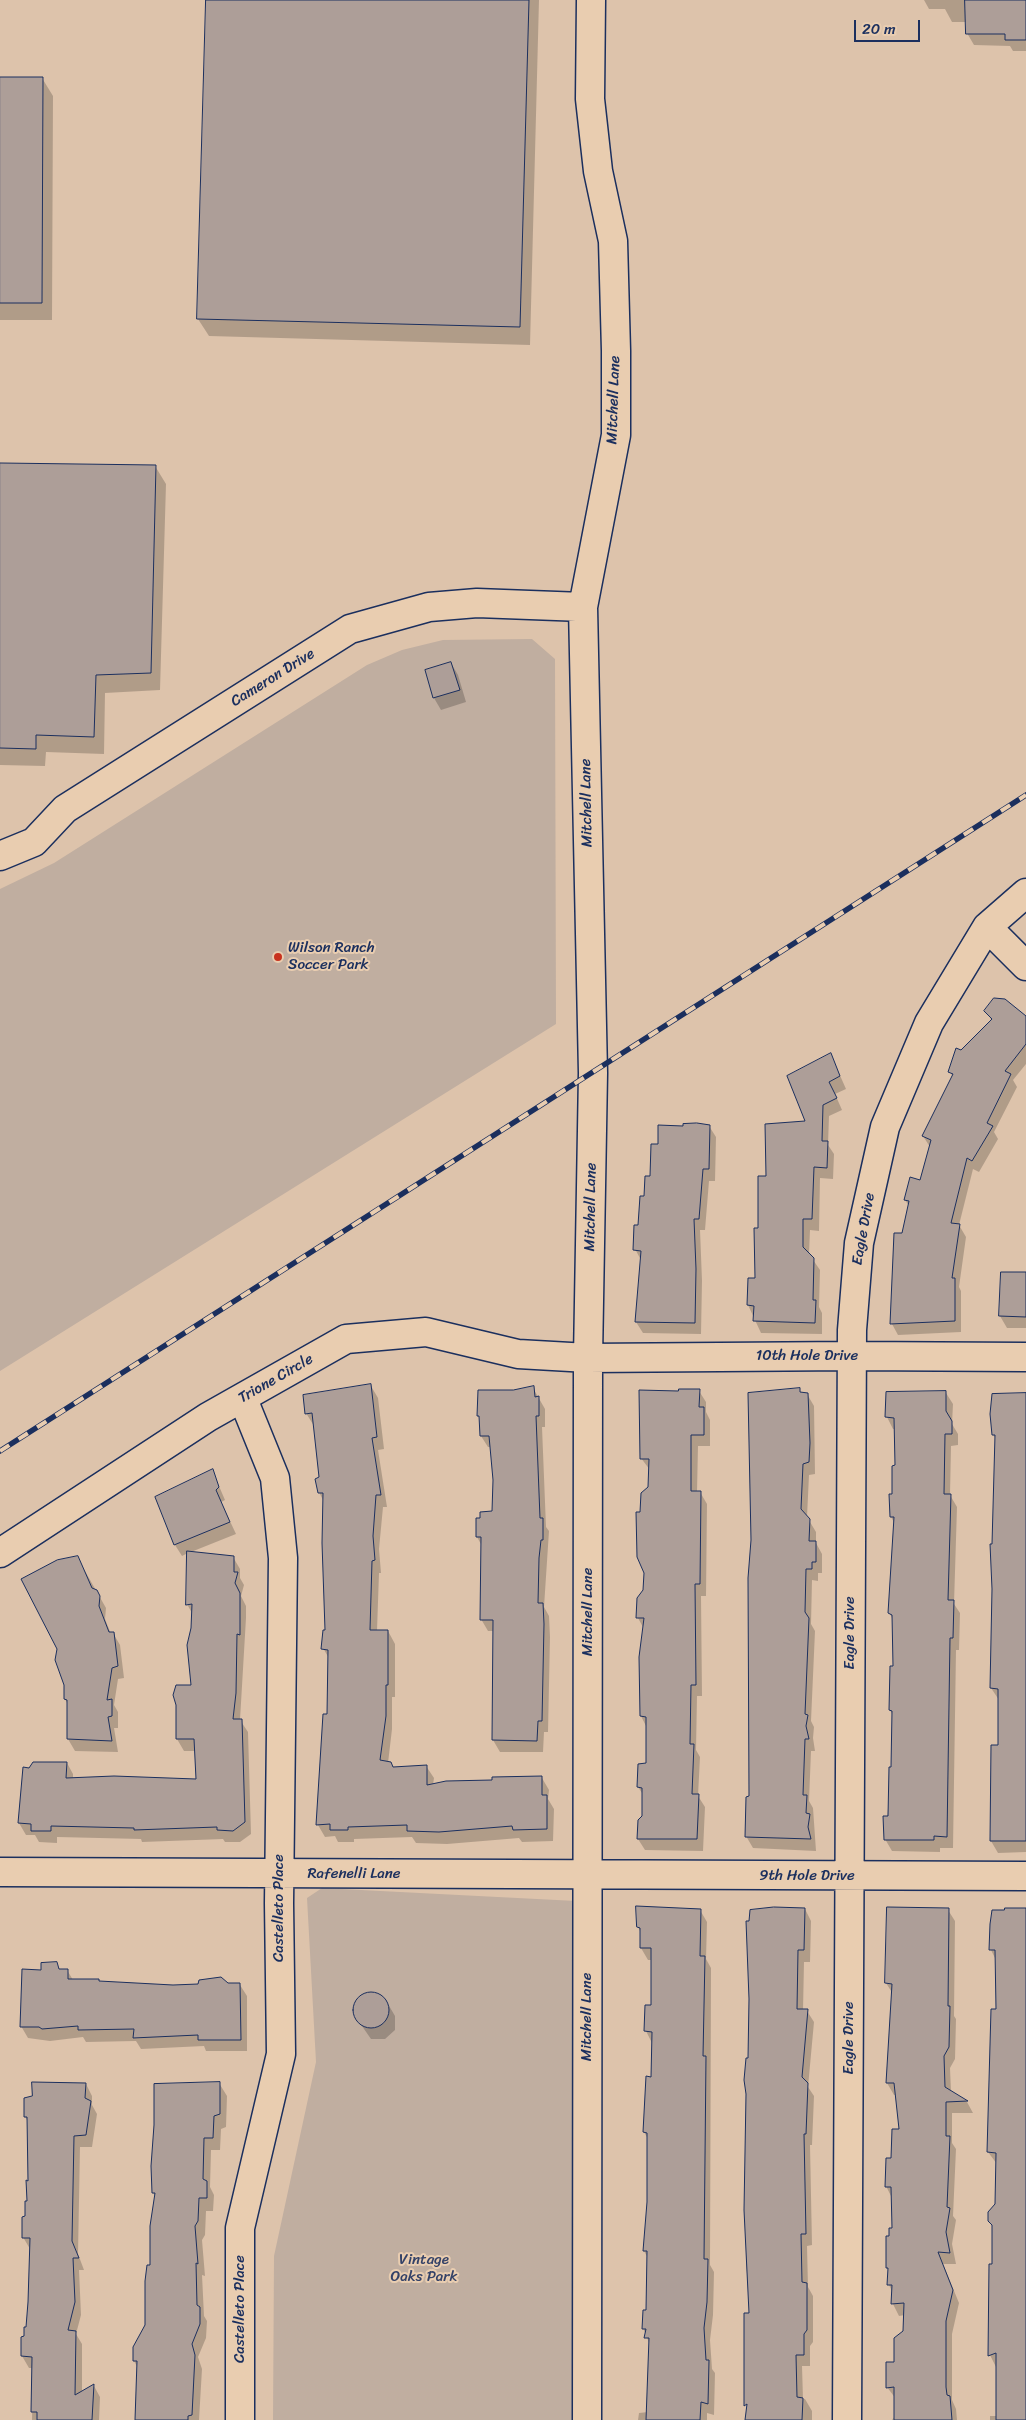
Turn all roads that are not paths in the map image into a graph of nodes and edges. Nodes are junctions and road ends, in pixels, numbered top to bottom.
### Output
1 (591, 0) edge
2 (583, 607) junction
3 (0, 856) edge
4 (1026, 893) edge
5 (987, 927) junction
6 (1026, 966) edge
7 (851, 1356) junction
8 (1026, 1357) edge
9 (588, 1358) junction
10 (242, 1399) junction
11 (0, 1553) edge
12 (0, 1872) edge
13 (279, 1874) junction
14 (588, 1875) junction
15 (849, 1876) junction
16 (1026, 1876) edge
17 (240, 2420) edge
18 (587, 2420) edge
19 (847, 2420) edge

1 - 2 street, Mitchell Lane
2 - 3 street, Cameron Drive
2 - 9 street, Mitchell Lane
4 - 5 street, Eagle Drive
5 - 6 street
5 - 7 street, Eagle Drive
7 - 8 street, 10th Hole Drive
7 - 9 street, 10th Hole Drive
7 - 15 street, Eagle Drive
9 - 10 street, Trione Circle
9 - 14 street, Mitchell Lane
10 - 11 street, Trione Circle
10 - 13 street, Castelleto Place
12 - 13 street, Rafenelli Lane
13 - 14 street, Rafenelli Lane
13 - 17 street, Castelleto Place
14 - 15 street, 9th Hole Drive
14 - 18 street, Mitchell Lane
15 - 16 street, 9th Hole Drive
15 - 19 street, Eagle Drive

